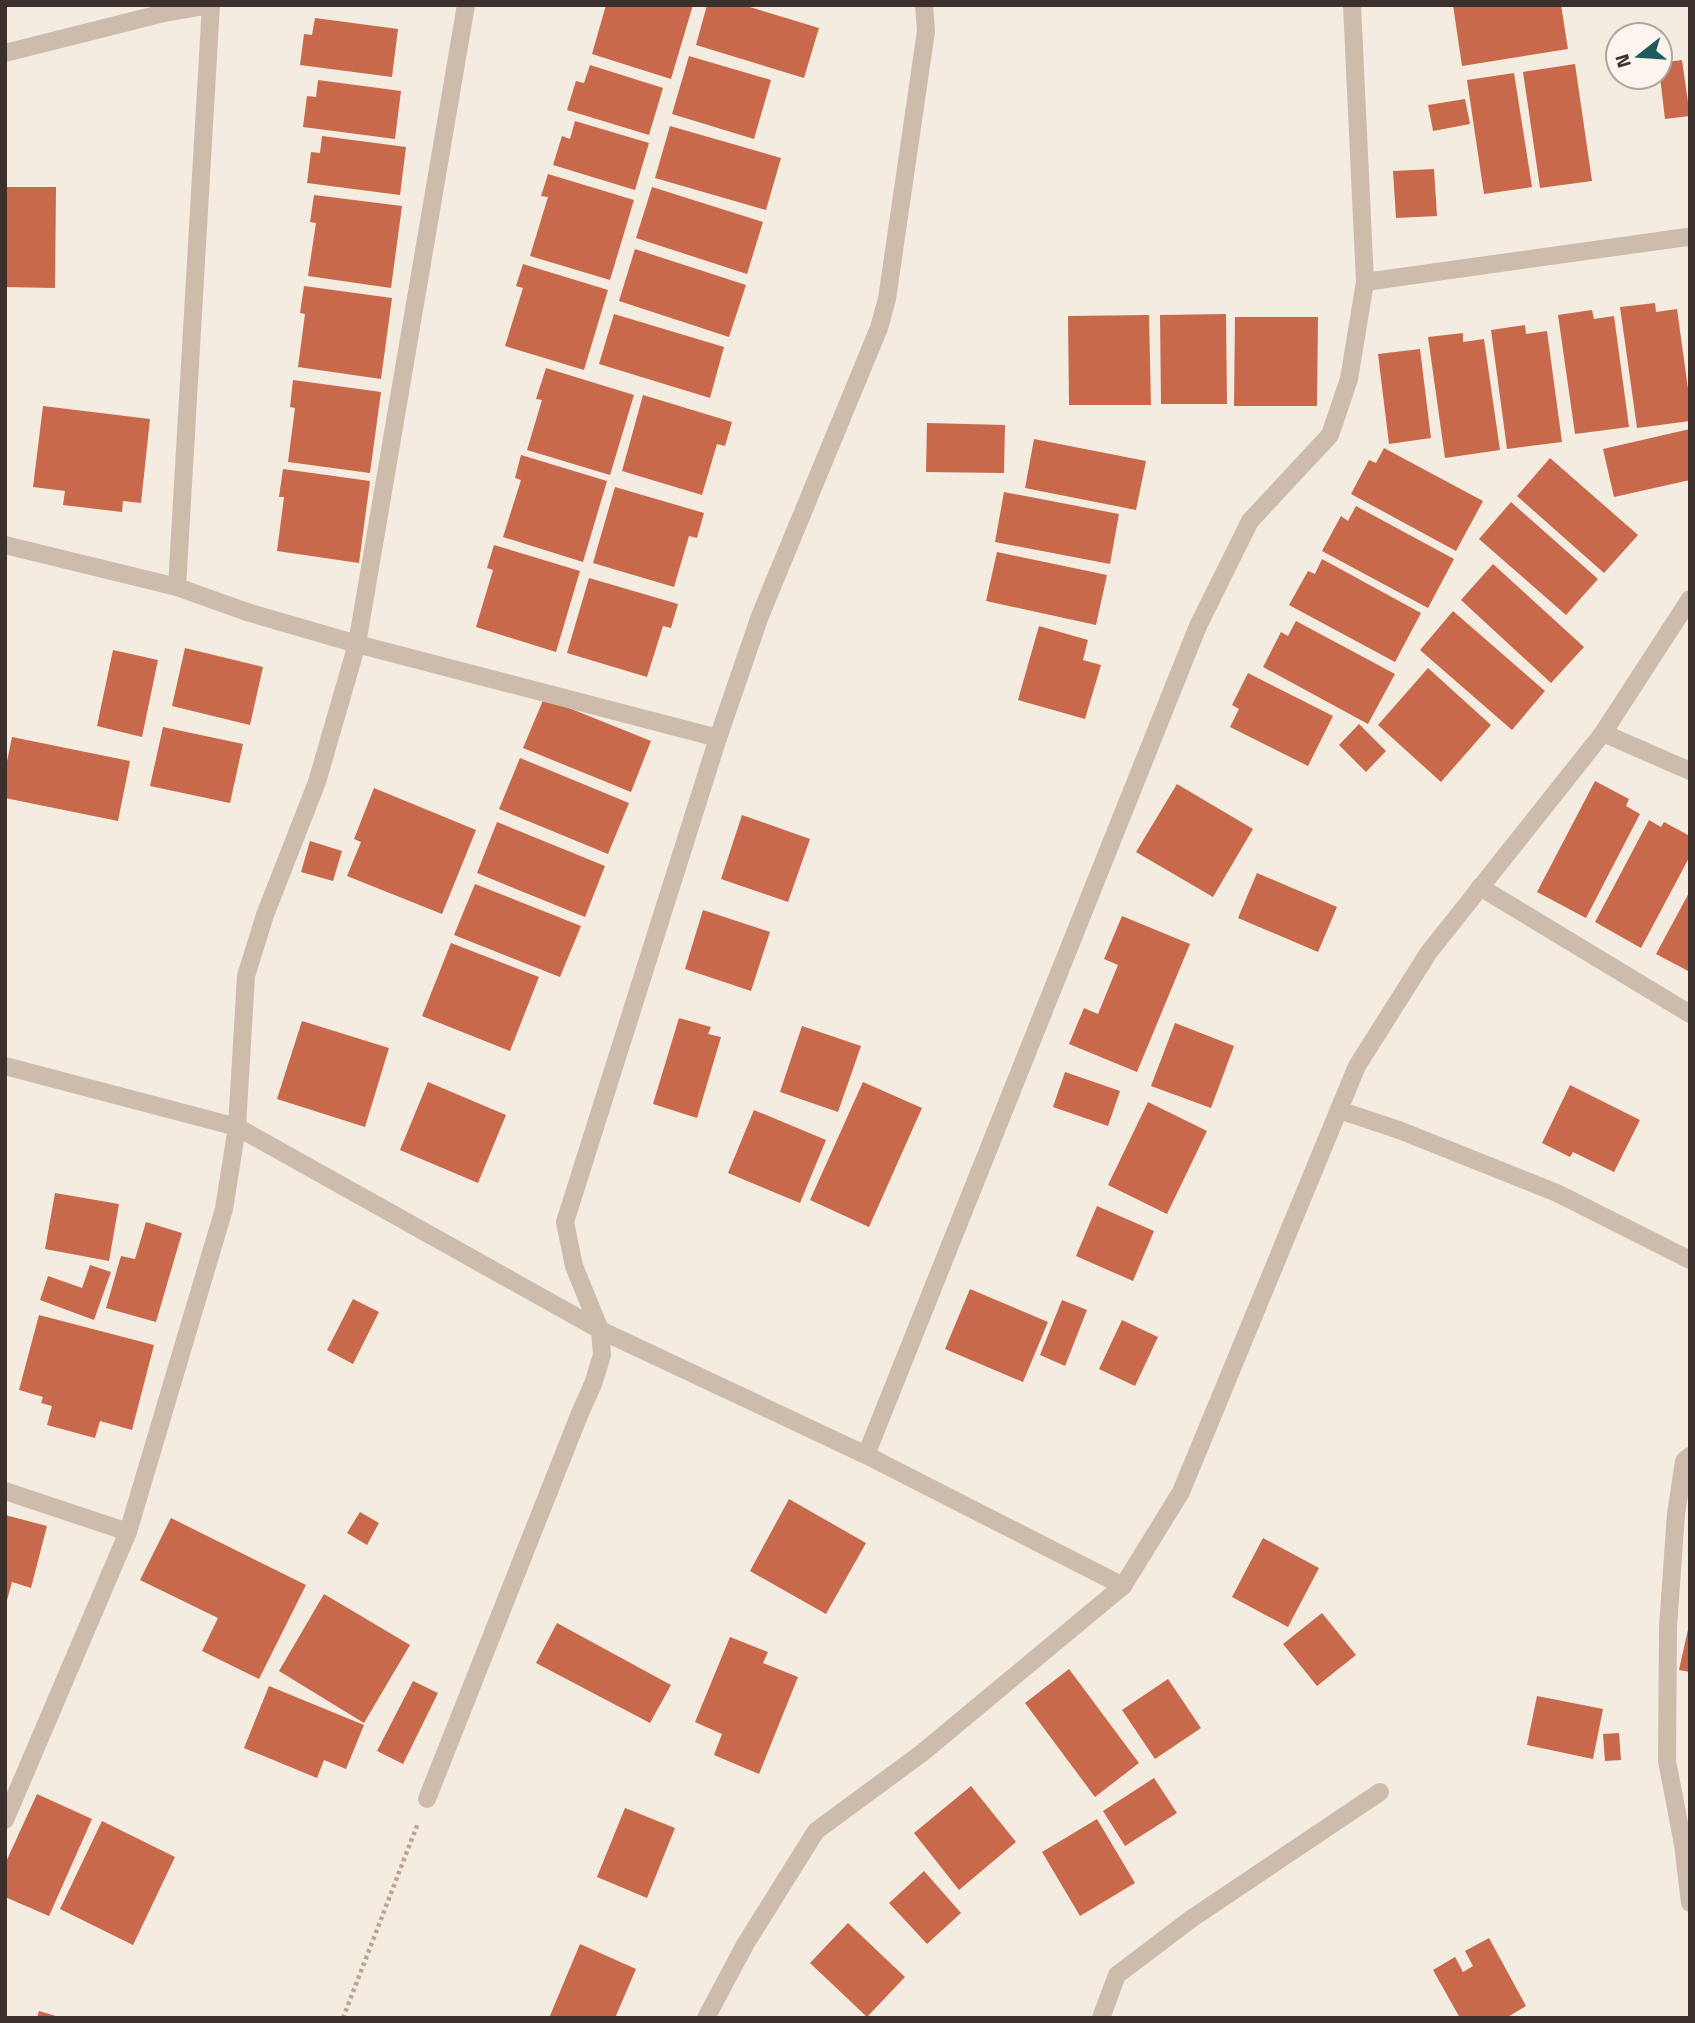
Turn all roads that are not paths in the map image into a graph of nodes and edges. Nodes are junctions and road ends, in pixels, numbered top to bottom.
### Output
1 (211, 5) edge
2 (466, 5) edge
3 (924, 5) edge
4 (1352, 5) edge
5 (163, 9) edge
6 (5, 53) edge
7 (1690, 238) edge
8 (1365, 282) junction
9 (5, 545) edge
10 (177, 587) junction
11 (1690, 599) edge
12 (357, 644) junction
13 (1603, 733) junction
14 (718, 738) junction
15 (1690, 771) edge
16 (1480, 887) junction
17 (1690, 1014) edge
18 (5, 1066) edge
19 (1339, 1110) junction
20 (237, 1126) junction
21 (1690, 1261) edge
22 (600, 1330) junction
23 (866, 1455) junction
24 (1690, 1456) edge
25 (5, 1491) edge
26 (128, 1532) junction
27 (1123, 1586) junction
28 (1380, 1792) dead end
29 (427, 1799) road end
30 (5, 1820) edge
31 (1690, 1903) edge
32 (706, 2018) edge
33 (1101, 2018) edge

1 - 5 street
1 - 10 street
2 - 12 street
3 - 14 street
4 - 8 street
5 - 6 street
7 - 8 street
8 - 23 street
9 - 10 street
10 - 12 street
11 - 13 street
12 - 14 street
12 - 20 street
13 - 15 street
13 - 16 street
14 - 22 street
16 - 17 street
16 - 19 street
18 - 20 street
19 - 21 street
19 - 27 street
20 - 22 street
20 - 26 street
22 - 23 street
22 - 29 street
23 - 27 street
24 - 31 street
25 - 26 street
26 - 30 street
27 - 32 street
28 - 33 street

